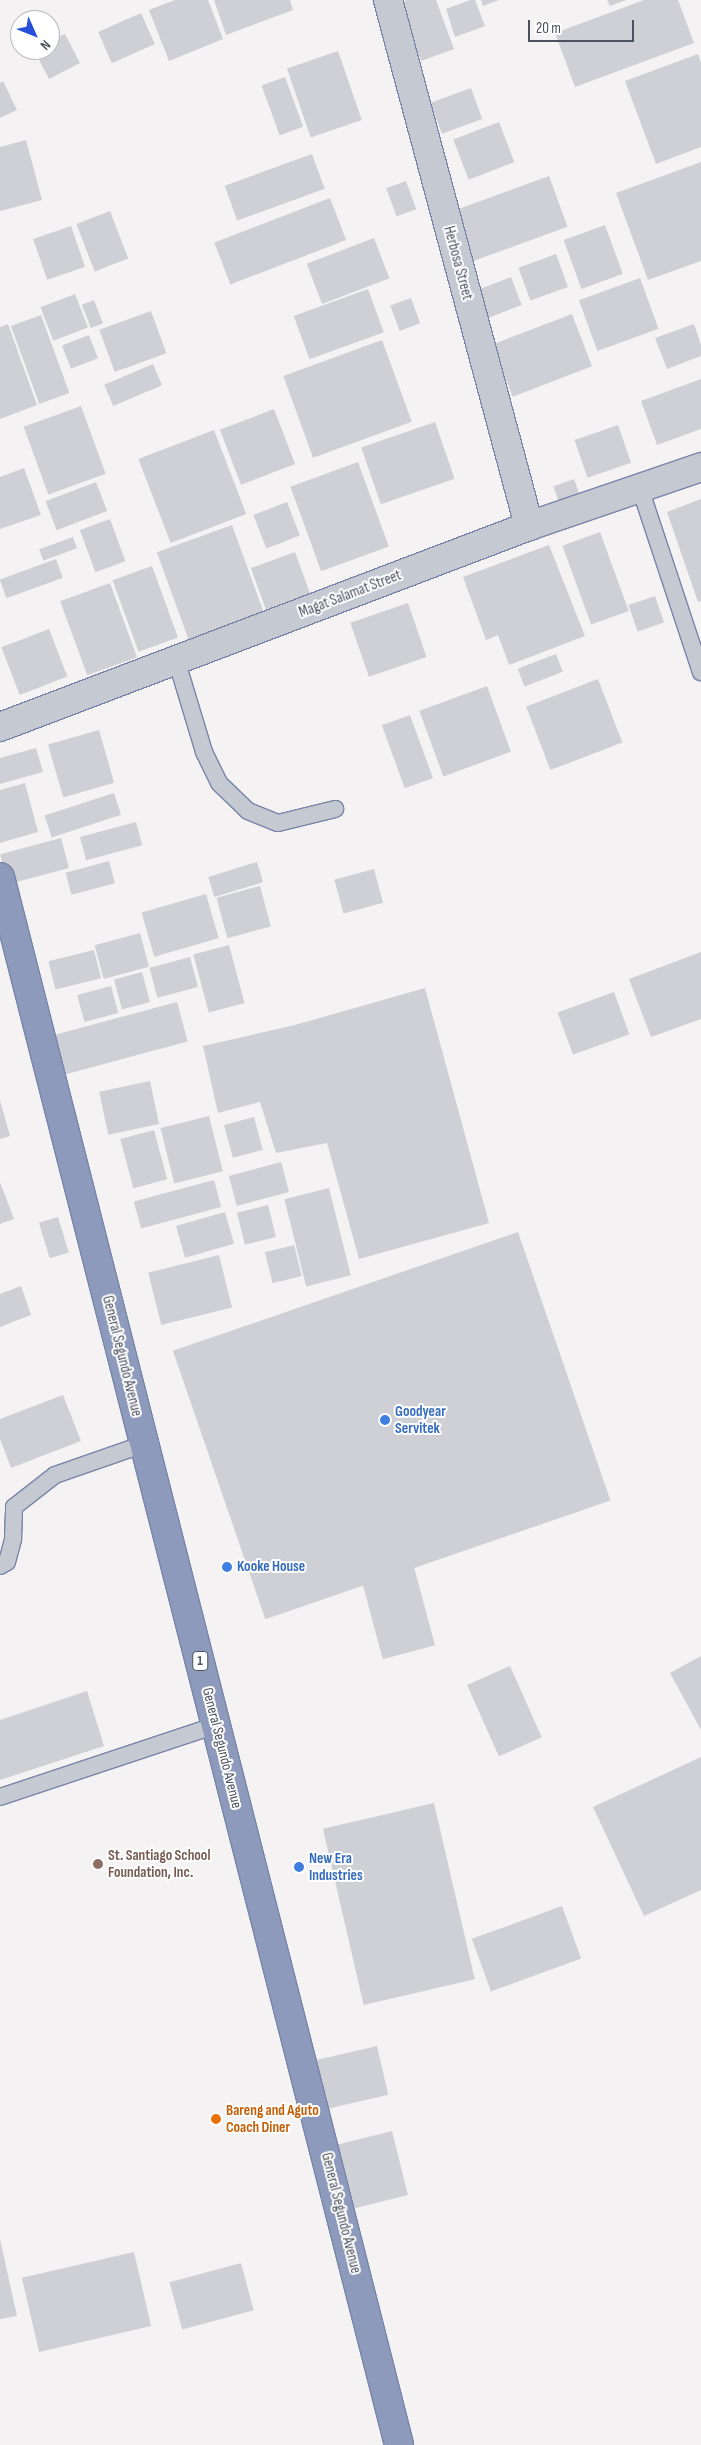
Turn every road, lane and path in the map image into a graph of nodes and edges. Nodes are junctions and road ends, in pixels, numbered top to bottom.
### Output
1 (388, 0) edge
2 (701, 466) edge
3 (640, 488) junction
4 (528, 526) junction
5 (176, 659) junction
6 (701, 672) edge
7 (0, 726) edge
8 (335, 809) dead end
9 (0, 877) edge
10 (144, 1444) junction
11 (0, 1566) edge
12 (216, 1725) junction
13 (0, 1797) edge
14 (399, 2445) edge

1 - 4 street, Herbosa Street
2 - 3 street, Magat Salamat Street
3 - 4 street, Magat Salamat Street
3 - 6 lane
4 - 5 street, Magat Salamat Street
5 - 7 street, Magat Salamat Street
5 - 8 lane
9 - 10 highway, General Segundo Avenue / 1
10 - 11 lane
10 - 12 highway, General Segundo Avenue / 1
12 - 13 lane
12 - 14 highway, General Segundo Avenue / 1

